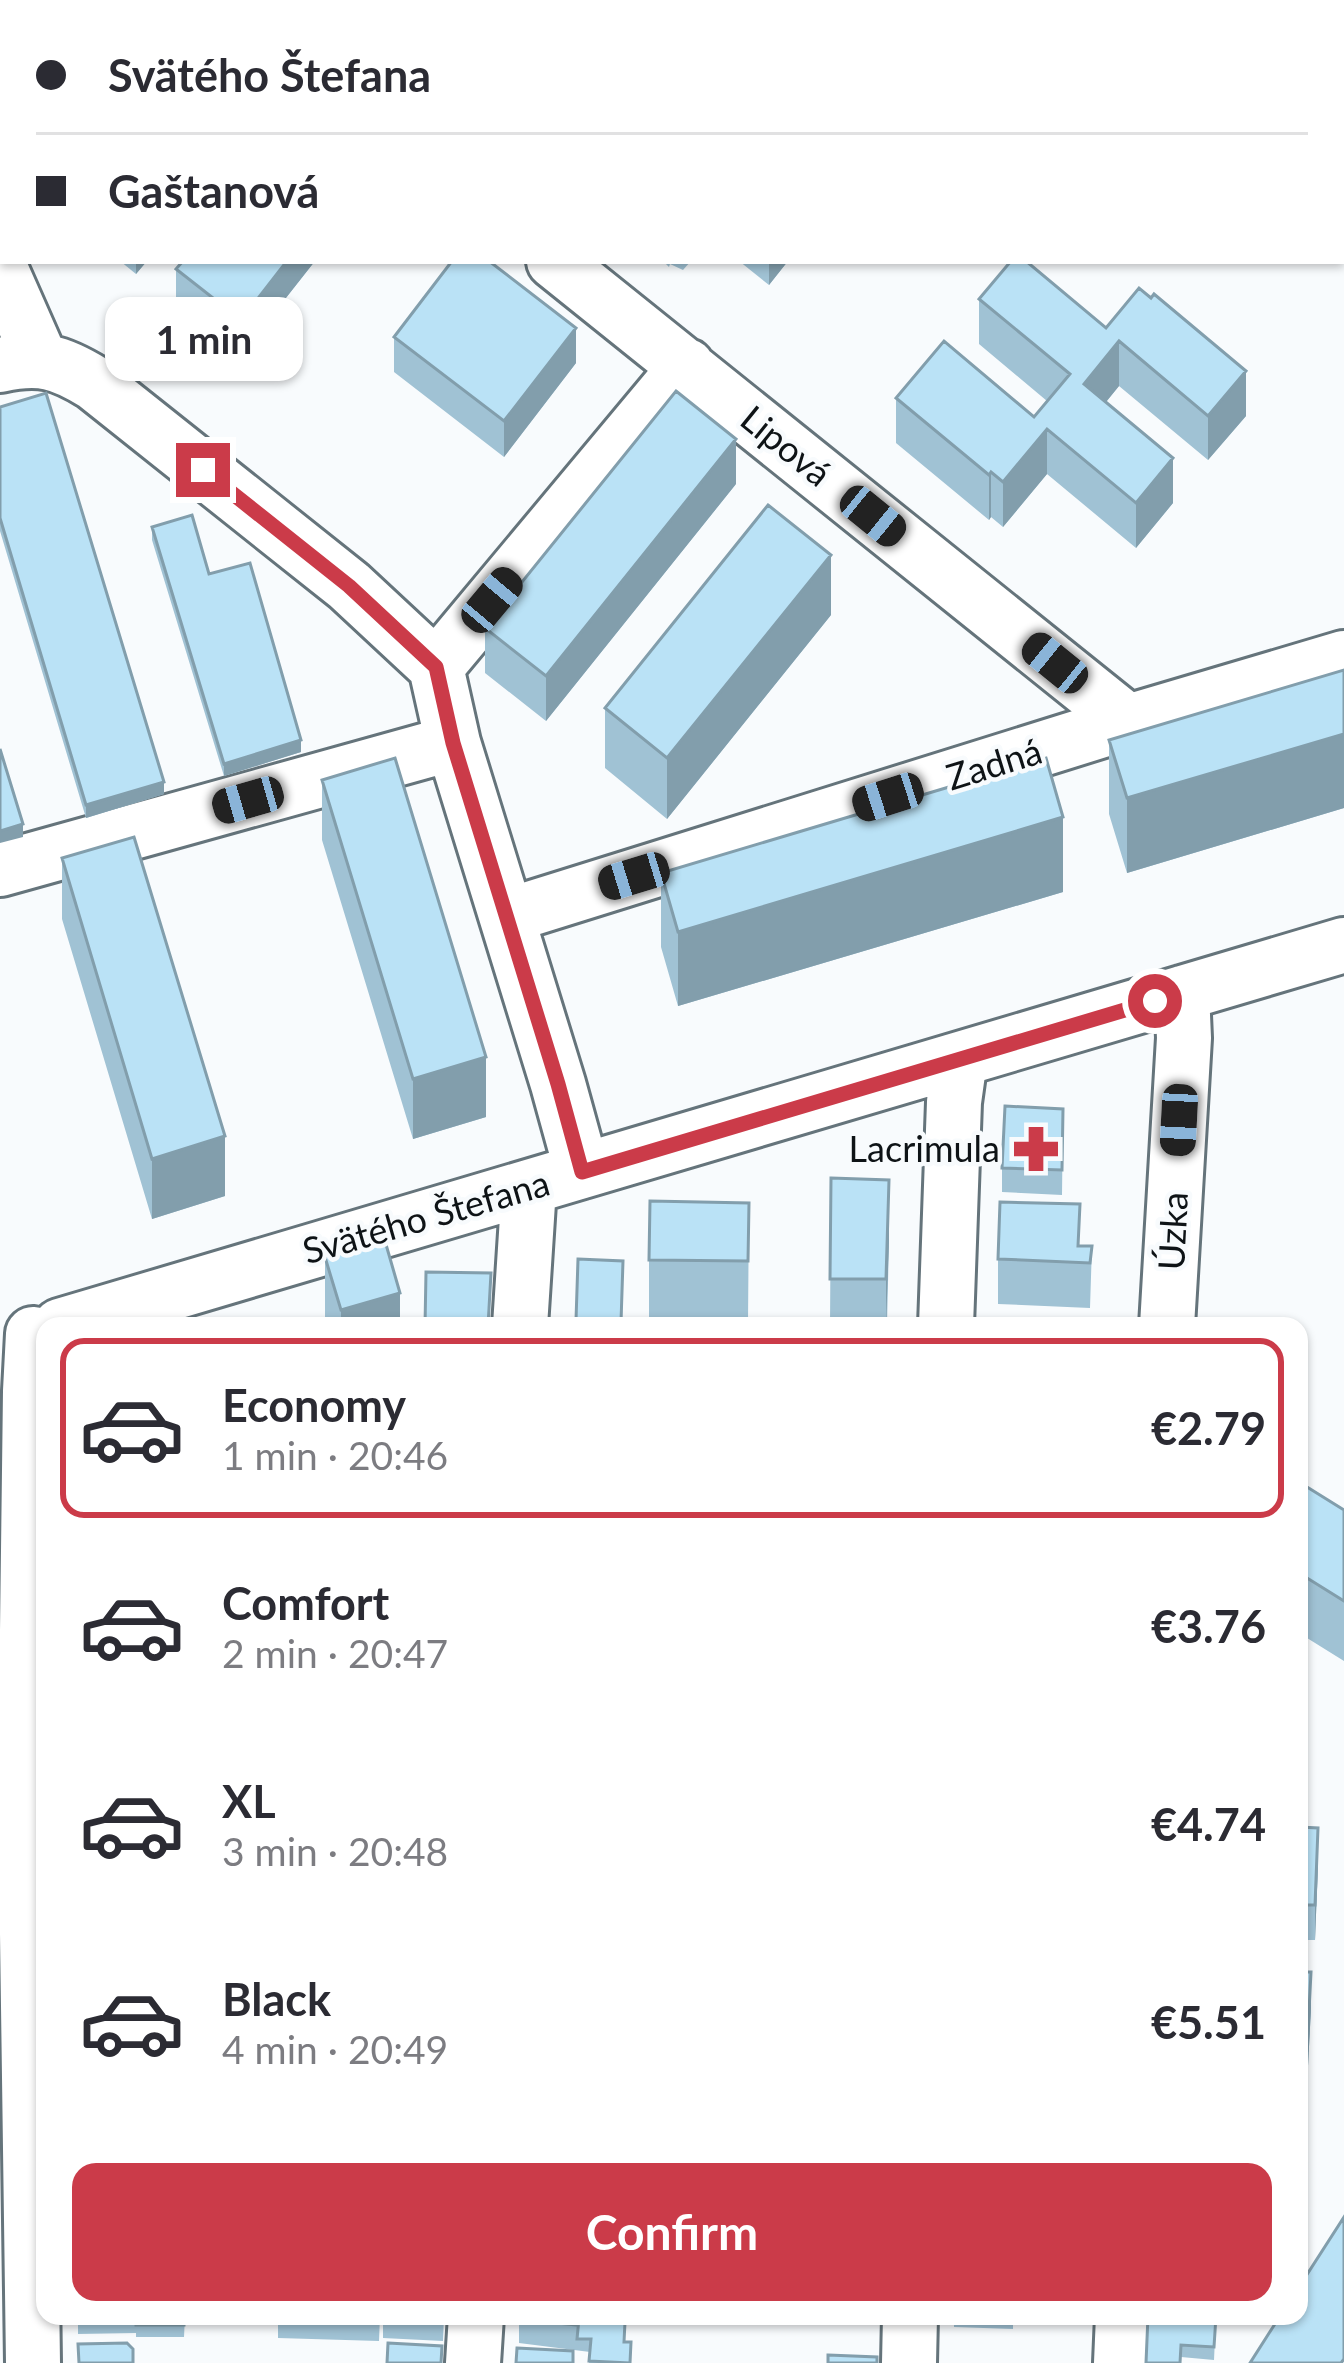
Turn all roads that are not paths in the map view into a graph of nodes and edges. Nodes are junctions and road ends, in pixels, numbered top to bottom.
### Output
1 (558, 264) edge
2 (0, 268) edge
3 (21, 363) edge
4 (687, 366) junction
5 (1344, 658) edge
6 (436, 667) junction
7 (1128, 722) junction
8 (453, 743) junction
9 (0, 869) edge
10 (507, 916) junction
11 (1344, 945) edge
12 (1182, 993) junction
13 (960, 1059) junction
14 (582, 1172) junction
15 (529, 1187) junction
16 (92, 1317) edge
17 (521, 1317) edge
18 (946, 1317) edge
19 (1168, 1317) edge
20 (35, 1334) edge
21 (475, 2325) edge
22 (910, 2325) edge
23 (1123, 2325) edge
24 (33, 2363) edge
25 (473, 2363) edge
26 (908, 2363) edge
27 (1121, 2363) edge

1 - 4 street, Lipová
2 - 3 street
3 - 6 street
4 - 6 street
4 - 7 street, Lipová
5 - 7 street, Zadná
6 - 8 street
7 - 10 street, Zadná
8 - 9 street
8 - 10 street
10 - 14 street
11 - 12 street, Svätého Štefana
12 - 13 street, Svätého Štefana
12 - 19 street, Úzka
13 - 14 street, Svätého Štefana
13 - 18 street
14 - 15 street, Svätého Štefana
15 - 16 street, Svätého Štefana
15 - 17 street
20 - 24 street
21 - 25 street
22 - 26 street
23 - 27 street

